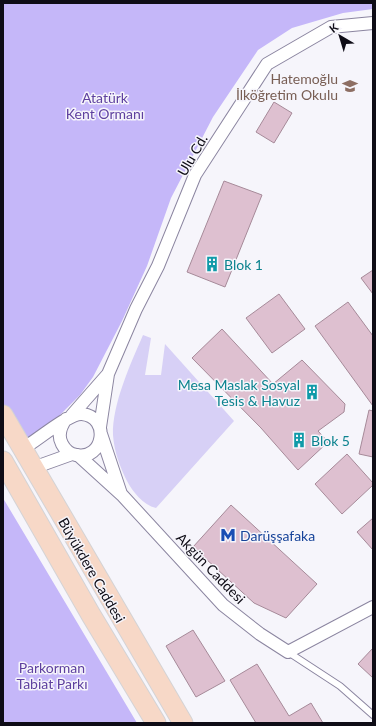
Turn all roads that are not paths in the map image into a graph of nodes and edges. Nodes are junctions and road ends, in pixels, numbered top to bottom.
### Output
1 (373, 23) edge
2 (108, 374) junction
3 (3, 416) edge
4 (69, 417) junction
5 (101, 431) junction
6 (23, 443) junction
7 (75, 454) junction
8 (52, 462) junction
9 (5, 466) edge
10 (33, 468) junction
11 (43, 485) junction
12 (122, 495) junction
13 (373, 607) edge
14 (288, 652) junction
15 (373, 715) edge
16 (156, 723) edge
17 (183, 723) edge

1 - 2 street, Ulu Cd.
2 - 4 street, Ulu Cd.
2 - 5 street, Ulu Cd.
3 - 6 main road, Büyükdere Caddesi
4 - 5 street
4 - 6 street
4 - 7 street
5 - 7 street
5 - 12 street, Akgün Caddesi
6 - 9 main road
6 - 10 main road, Büyükdere Caddesi
7 - 8 street
7 - 12 street, Akgün Caddesi
8 - 10 street
8 - 11 street
9 - 10 main road
9 - 16 main road, Büyükdere Caddesi
10 - 11 main road, Büyükdere Caddesi
11 - 17 main road, Büyükdere Caddesi
12 - 14 street, Akgün Caddesi
13 - 14 street
14 - 15 lane

